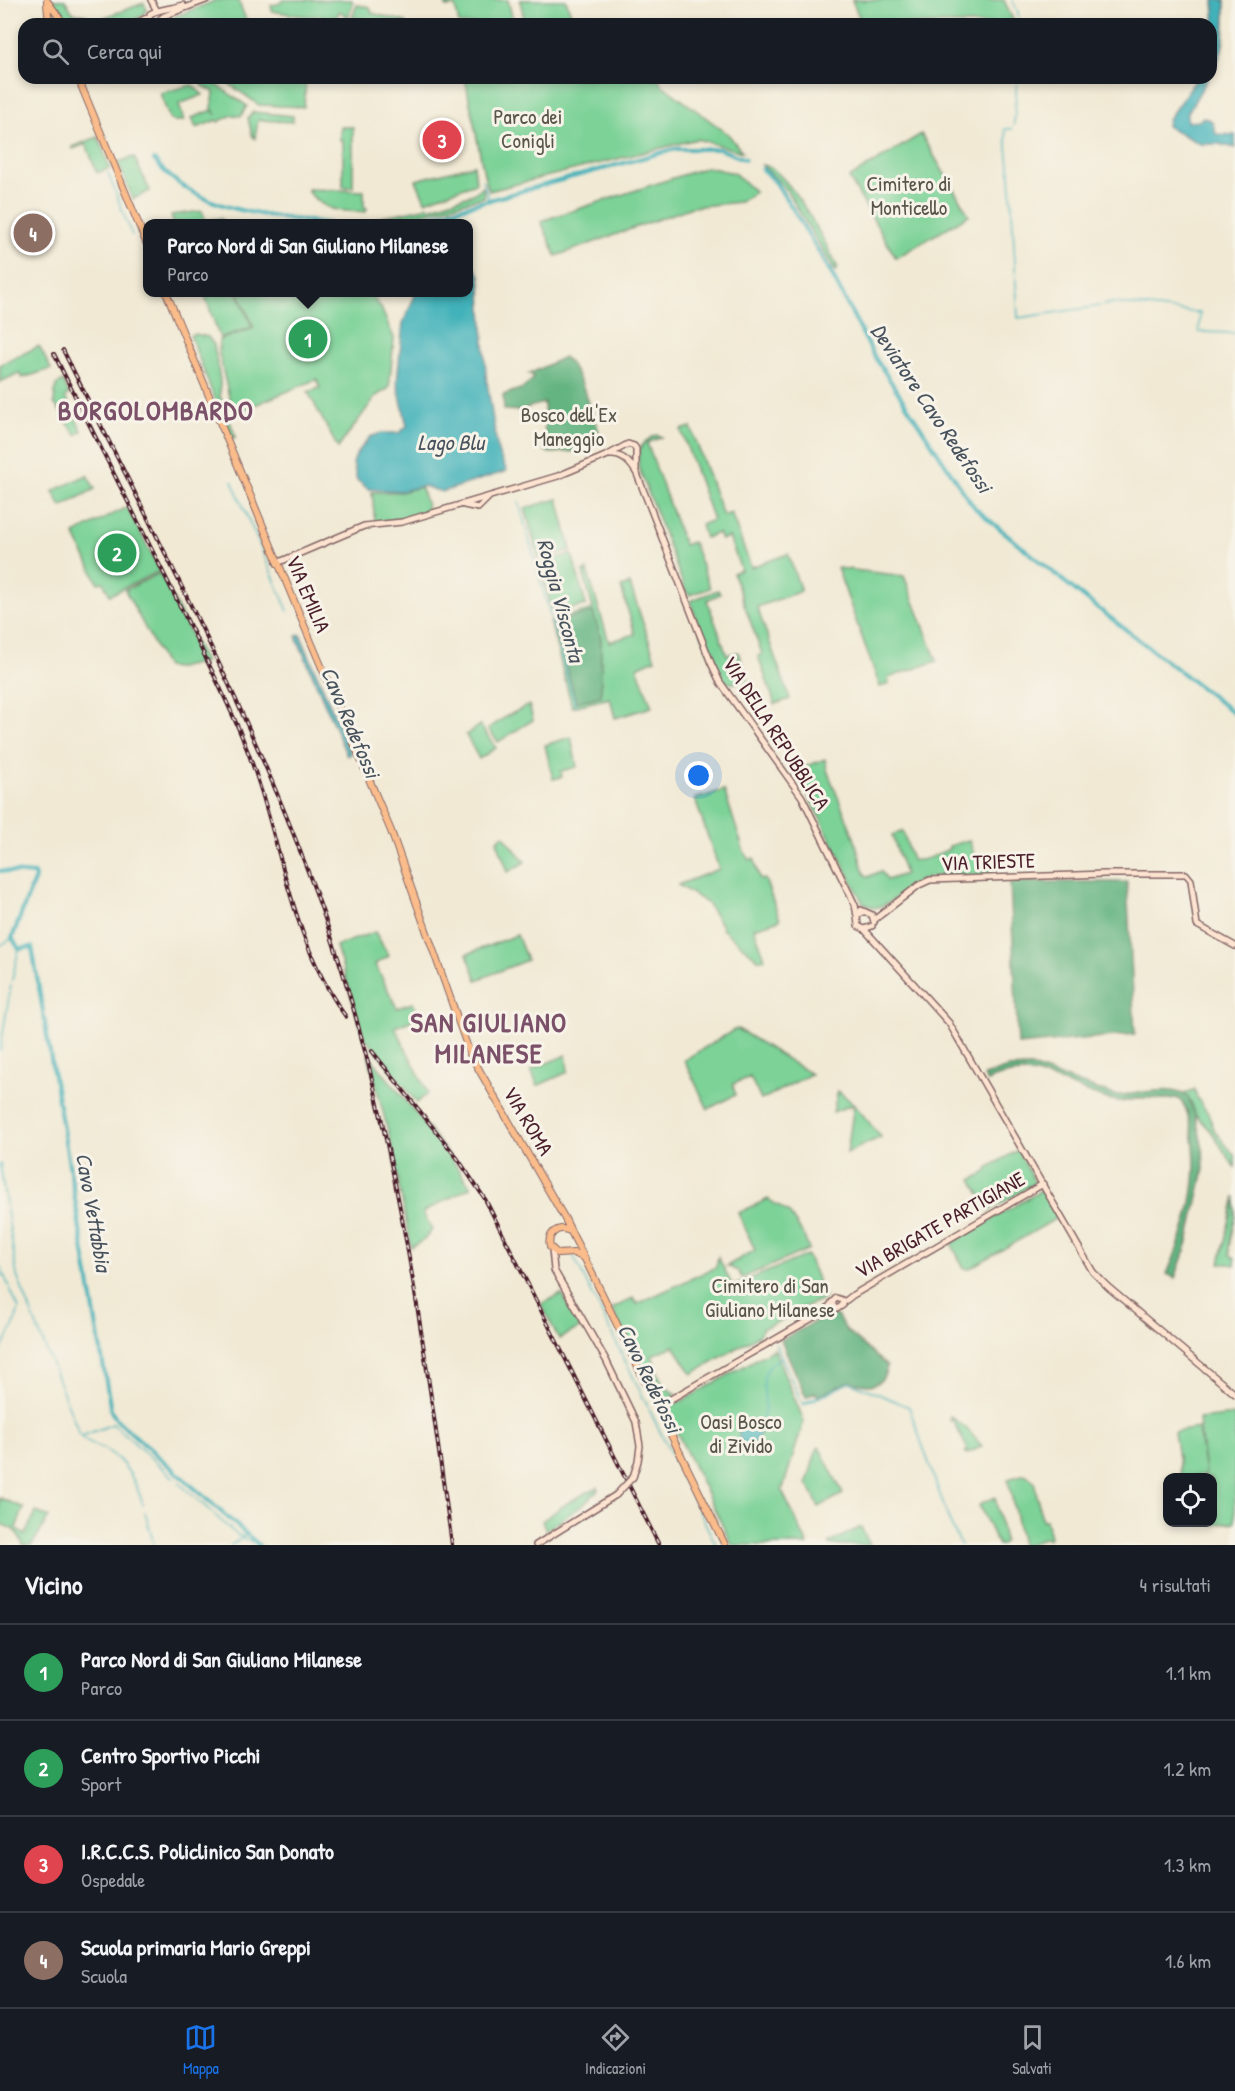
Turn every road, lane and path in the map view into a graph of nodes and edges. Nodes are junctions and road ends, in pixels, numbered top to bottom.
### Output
1 (149, 0) edge
2 (196, 0) edge
3 (206, 0) edge
4 (47, 1) edge
5 (159, 14) junction
6 (150, 15) junction
7 (48, 18) edge
8 (60, 18) edge
9 (145, 18) edge
10 (150, 18) edge
11 (159, 18) edge
12 (80, 84) edge
13 (143, 237) edge
14 (168, 297) edge
15 (621, 449) junction
16 (610, 454) junction
17 (622, 457) junction
18 (636, 457) junction
19 (628, 461) junction
20 (637, 474) junction
21 (278, 563) junction
22 (855, 905) junction
23 (863, 912) junction
24 (857, 916) junction
25 (872, 920) junction
26 (864, 929) junction
27 (1235, 946) edge
28 (882, 950) junction
29 (466, 1044) joint
30 (1043, 1184) junction
31 (562, 1213) junction
32 (558, 1229) junction
33 (572, 1233) junction
34 (575, 1242) junction
35 (552, 1249) junction
36 (566, 1254) junction
37 (586, 1262) junction
38 (558, 1276) junction
39 (842, 1301) junction
40 (833, 1305) junction
41 (1235, 1394) edge
42 (657, 1407) junction
43 (536, 1545) edge
44 (725, 1545) edge

1 - 5 street
1 - 6 street
2 - 5 street
3 - 5 street
4 - 7 main road
4 - 8 main road
5 - 6 street
5 - 11 street
6 - 9 street
6 - 10 street
12 - 13 main road
14 - 21 main road, VIA EMILIA
15 - 16 street
15 - 17 street
15 - 18 street
16 - 17 street
16 - 21 street
17 - 19 street
18 - 19 street
18 - 20 street, VIA DELLA REPUBBLICA
19 - 20 street, VIA DELLA REPUBBLICA
20 - 22 street, VIA DELLA REPUBBLICA
21 - 29 main road, VIA EMILIA
22 - 23 street, VIA DELLA REPUBBLICA
22 - 24 street, VIA DELLA REPUBBLICA
23 - 24 street
23 - 25 street
24 - 26 street, VIA DELLA REPUBBLICA
25 - 26 street
25 - 27 street, VIA TRIESTE
25 - 28 street
26 - 28 street, VIA DELLA REPUBBLICA
28 - 30 street, VIA DELLA REPUBBLICA
29 - 31 main road, VIA ROMA
30 - 39 street, VIA BRIGATE PARTIGIANE
30 - 41 street, VIA DELLA REPUBBLICA
31 - 32 main road
31 - 33 main road, VIA ROMA
32 - 33 main road
32 - 35 main road
33 - 34 main road
34 - 36 main road
34 - 37 main road
35 - 36 main road
35 - 38 street
36 - 37 main road
36 - 38 street
37 - 42 main road
38 - 43 street, bridge
39 - 40 street
39 - 40 street
40 - 42 street
42 - 44 main road

